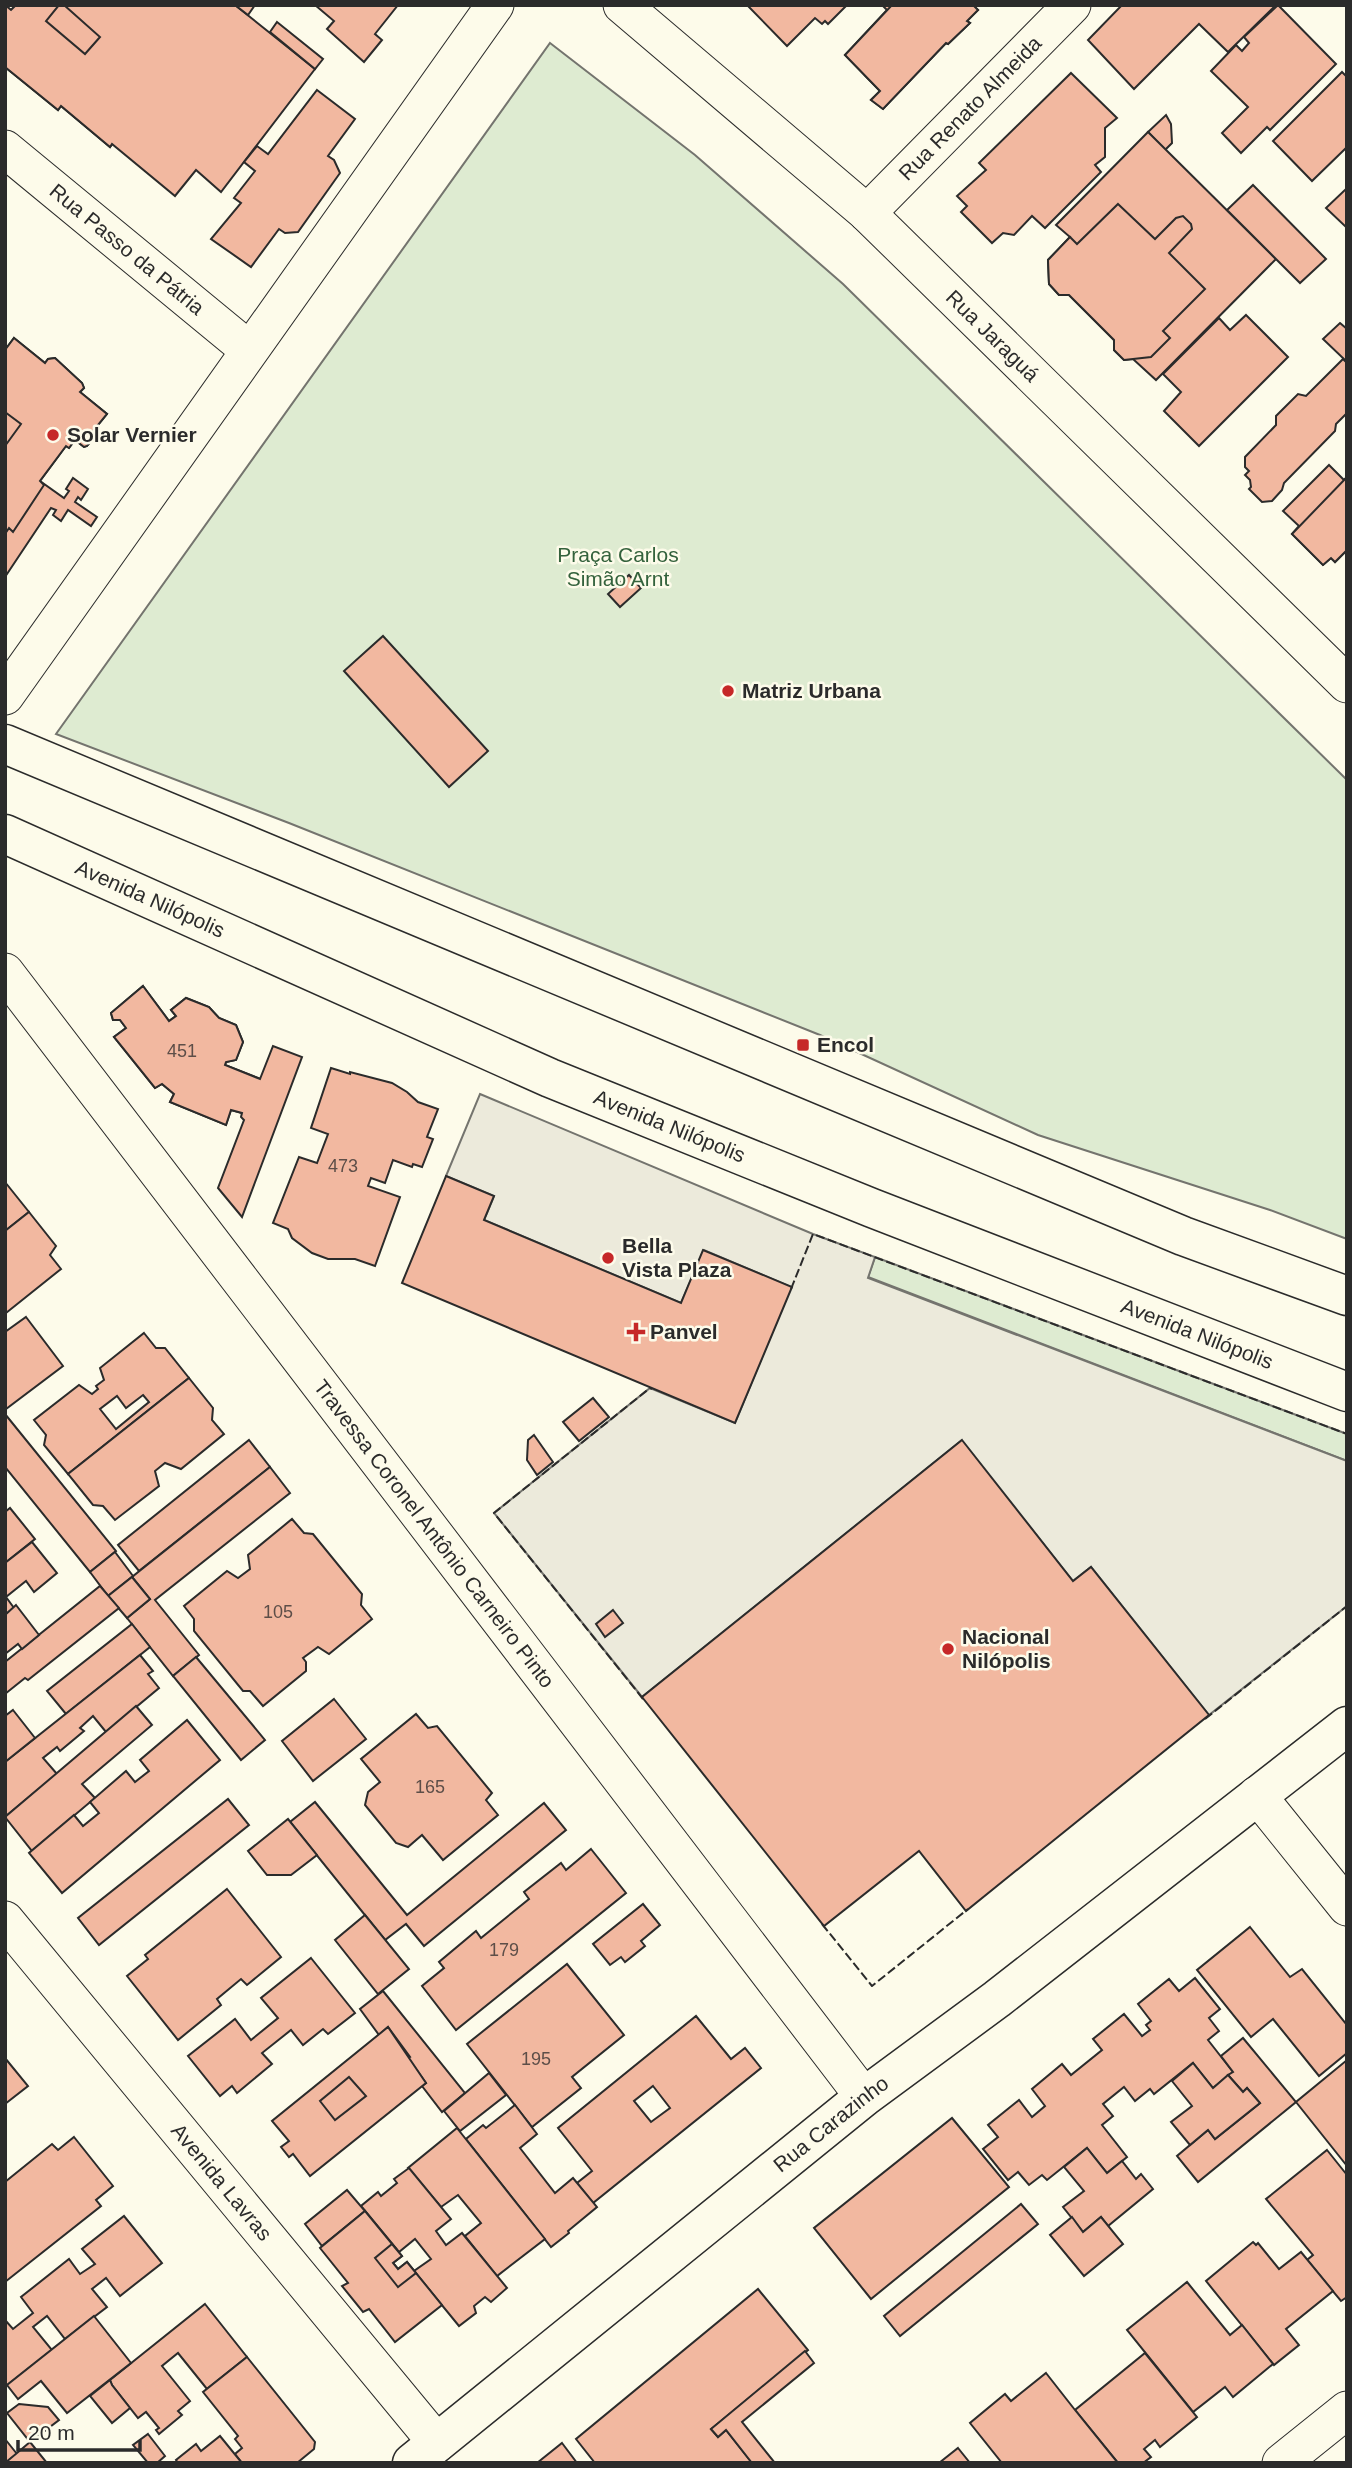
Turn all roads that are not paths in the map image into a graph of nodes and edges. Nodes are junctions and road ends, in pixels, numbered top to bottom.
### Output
1 (495, 5) edge
2 (622, 5) edge
3 (1072, 5) edge
4 (5, 149) edge
5 (867, 213) junction
6 (249, 350) junction
7 (1347, 684) edge
8 (5, 696) edge
9 (5, 744) edge
10 (5, 834) edge
11 (5, 972) edge
12 (1347, 1296) edge
13 (1347, 1392) edge
14 (1347, 1726) edge
15 (1257, 1795) junction
16 (1347, 1907) edge
17 (5, 1920) edge
18 (864, 2097) junction
19 (1347, 2410) edge
20 (425, 2453) edge
21 (1290, 2460) edge

1 - 6 street
2 - 5 street, Rua Jaraguá
3 - 5 street, Rua Renato Almeida
4 - 6 street, Rua Passo da Pátria
5 - 7 street, Rua Jaraguá
6 - 8 street
9 - 12 main road
10 - 13 main road, Avenida Nilópolis
11 - 18 street, Travessa Coronel Antônio Carneiro Pinto
14 - 15 main road, Rua Carazinho
15 - 16 street
15 - 18 main road, Rua Carazinho
17 - 20 street, Avenida Lavras
18 - 20 main road, Rua Carazinho
19 - 21 street

